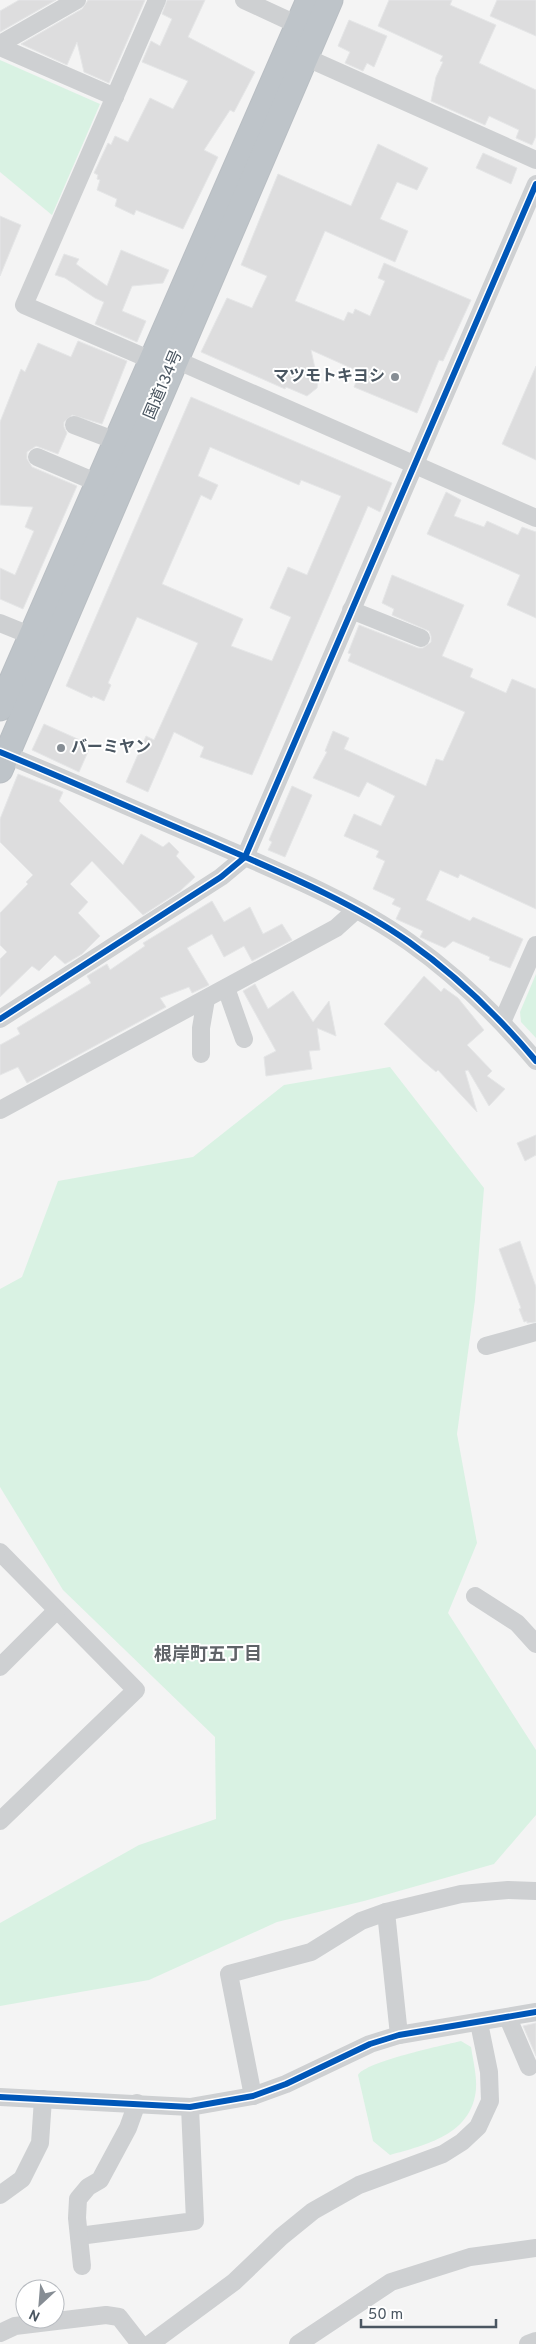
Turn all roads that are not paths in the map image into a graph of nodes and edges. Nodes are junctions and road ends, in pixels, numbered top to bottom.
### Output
1 (77, 0) edge
2 (158, 0) edge
3 (244, 0) edge
4 (309, 0) edge
5 (330, 0) edge
6 (298, 25) junction
7 (0, 45) edge
8 (305, 57) junction
9 (116, 97) junction
10 (536, 160) edge
11 (536, 184) edge
12 (160, 357) junction
13 (74, 425) dead end
14 (116, 442) junction
15 (36, 457) dead end
16 (413, 465) junction
17 (98, 483) junction
18 (536, 518) edge
19 (351, 610) junction
20 (0, 623) edge
21 (32, 636) junction
22 (421, 638) dead end
23 (0, 708) edge
24 (2, 759) edge
25 (245, 857) junction
26 (356, 910) junction
27 (536, 945) edge
28 (226, 988) junction
29 (206, 999) junction
30 (0, 1018) edge
31 (502, 1022) junction
32 (244, 1038) dead end
33 (201, 1054) dead end
34 (536, 1061) edge
35 (0, 1110) edge
36 (536, 1332) edge
37 (486, 1346) dead end
38 (0, 1552) edge
39 (475, 1596) dead end
40 (57, 1610) junction
41 (536, 1644) edge
42 (0, 1667) edge
43 (0, 1821) edge
44 (536, 1891) edge
45 (386, 1912) junction
46 (536, 2012) edge
47 (508, 2018) junction
48 (479, 2023) junction
49 (399, 2036) junction
50 (529, 2067) dead end
51 (253, 2096) junction
52 (0, 2097) edge
53 (43, 2099) junction
54 (137, 2103) junction
55 (190, 2107) junction
56 (0, 2195) edge
57 (79, 2236) junction
58 (536, 2248) edge
59 (82, 2266) dead end
60 (0, 2333) edge
61 (536, 2342) edge
62 (140, 2344) edge
63 (150, 2344) edge
64 (298, 2344) edge
65 (528, 2344) edge

1 - 7 street
2 - 9 street
3 - 6 street
4 - 6 highway, 国道134号
5 - 8 highway, 国道134号
6 - 12 highway, 国道134号
7 - 9 street
8 - 10 street
8 - 12 highway, 国道134号
9 - 12 street
11 - 16 street
12 - 14 highway, 国道134号
12 - 16 street
12 - 24 highway, 国道134号
13 - 14 street
14 - 17 highway, 国道134号
15 - 17 street
16 - 18 street
16 - 19 street
17 - 21 highway, 国道134号
19 - 22 street
19 - 25 street
20 - 21 street
21 - 23 highway, 国道134号
24 - 25 street
25 - 26 street
25 - 30 street
26 - 28 street
26 - 31 street
27 - 31 street
28 - 29 street
28 - 32 street
29 - 33 street
29 - 35 street
31 - 34 street
36 - 37 street
38 - 40 street
39 - 41 street
40 - 42 street
40 - 43 street
44 - 45 street
45 - 49 street
45 - 51 street
46 - 47 street
47 - 48 street
47 - 50 street
48 - 49 street
48 - 63 street
49 - 51 street
51 - 55 street
52 - 53 street
53 - 54 street
53 - 56 street
54 - 55 street
54 - 57 street
55 - 57 street
57 - 59 street
58 - 64 street
60 - 62 street
61 - 65 street

